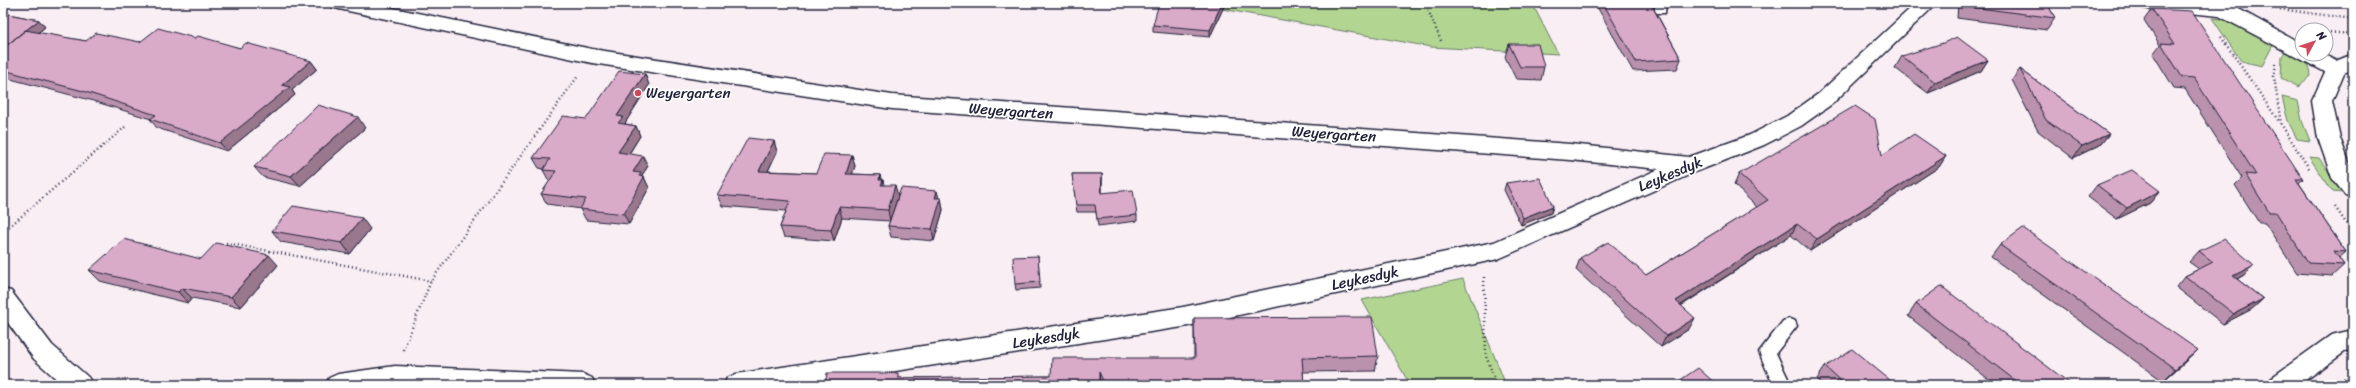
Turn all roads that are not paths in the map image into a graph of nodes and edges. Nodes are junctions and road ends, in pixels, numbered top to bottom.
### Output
1 (339, 3) edge
2 (1927, 3) edge
3 (2149, 3) edge
4 (2214, 7) edge
5 (2294, 48) edge
6 (2334, 62) edge
7 (2344, 65) edge
8 (1690, 165) junction
9 (2353, 189) edge
10 (3, 298) edge
11 (1789, 326) dead end
12 (2353, 340) edge
13 (80, 385) edge
14 (338, 385) edge
15 (583, 385) edge
16 (736, 385) edge
17 (1782, 385) edge
18 (2280, 385) edge

1 - 8 street, Weyergarten
2 - 8 street, Leykesdyk
3 - 4 street
4 - 5 street
6 - 7 street
7 - 9 street
8 - 16 street, Leykesdyk
10 - 13 street
11 - 17 lane
12 - 18 street
14 - 15 street

